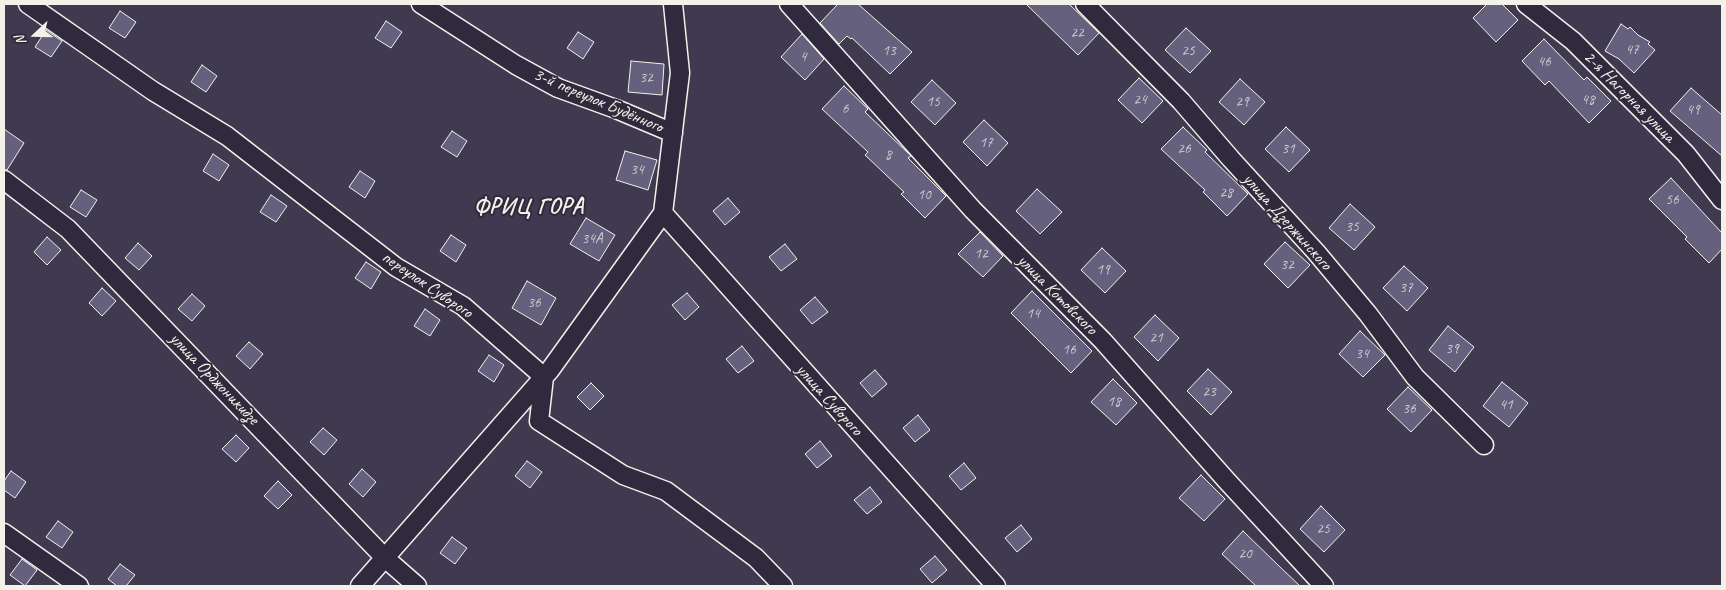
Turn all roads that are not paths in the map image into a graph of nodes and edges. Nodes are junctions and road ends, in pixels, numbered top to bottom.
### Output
1 (28, 4) edge
2 (422, 4) edge
3 (673, 4) edge
4 (789, 4) edge
5 (1085, 4) edge
6 (1526, 4) edge
7 (673, 133) junction
8 (4, 180) edge
9 (1722, 200) edge
10 (663, 213) junction
11 (544, 377) junction
12 (1484, 445) dead end
13 (4, 533) edge
14 (386, 558) junction
15 (78, 586) edge
16 (360, 586) edge
17 (417, 586) edge
18 (783, 586) edge
19 (996, 586) edge
20 (1324, 586) edge

1 - 11 street, переулок Суворого
2 - 7 street, 3-й переулок Будённого
3 - 7 street
4 - 20 street, улица Котовского
5 - 12 street, улица Дзержинского
6 - 9 street, 2-я Нагорная улица
7 - 10 street
8 - 14 street, улица Орджоникидзе
10 - 11 street
10 - 19 street, улица Суворого
11 - 14 street
11 - 18 street
13 - 15 street
14 - 16 street
14 - 17 street, улица Орджоникидзе

